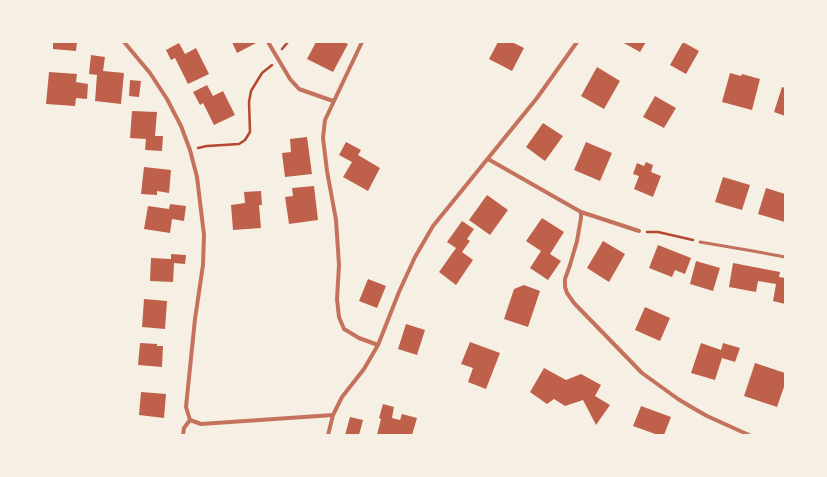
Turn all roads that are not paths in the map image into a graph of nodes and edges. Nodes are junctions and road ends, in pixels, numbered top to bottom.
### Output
1 (124, 42) edge
2 (268, 42) edge
3 (362, 42) edge
4 (577, 42) edge
5 (333, 101) junction
6 (488, 159) junction
7 (581, 212) junction
8 (639, 231) road end
9 (700, 242) road end
10 (785, 257) edge
11 (378, 345) junction
12 (332, 415) junction
13 (190, 420) junction
14 (183, 435) edge
15 (328, 435) edge
16 (749, 435) edge

1 - 13 street
2 - 5 street
3 - 5 street
4 - 6 street
5 - 11 street
6 - 7 street
6 - 11 street
7 - 8 street
7 - 16 street
9 - 10 lane
11 - 12 street
12 - 13 street
12 - 15 street
13 - 14 street

